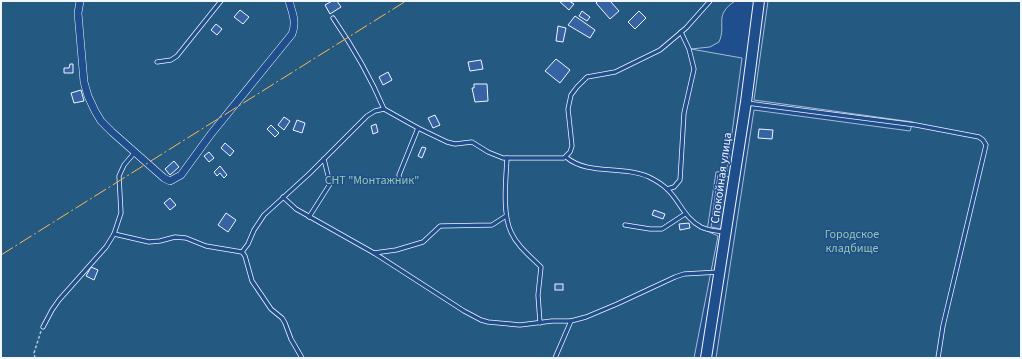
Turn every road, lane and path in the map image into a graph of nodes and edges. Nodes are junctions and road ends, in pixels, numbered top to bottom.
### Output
1 (80, 1) edge
2 (221, 1) edge
3 (289, 1) edge
4 (710, 1) edge
5 (759, 1) edge
6 (333, 18) dead end
7 (681, 32) junction
8 (157, 62) dead end
9 (746, 102) junction
10 (384, 109) junction
11 (418, 128) junction
12 (135, 152) junction
13 (566, 157) junction
14 (507, 158) junction
15 (324, 159) junction
16 (400, 182) dead end
17 (667, 189) junction
18 (283, 197) junction
19 (685, 214) junction
20 (506, 216) junction
21 (310, 217) junction
22 (625, 225) dead end
23 (726, 232) junction
24 (114, 234) junction
25 (242, 252) junction
26 (374, 253) junction
27 (720, 272) junction
28 (571, 321) junction
29 (540, 323) junction
30 (43, 327) joint
31 (35, 358) edge
32 (302, 358) edge
33 (555, 358) edge
34 (706, 358) edge
35 (938, 358) edge

1 - 12 street
2 - 8 lane
3 - 12 street
4 - 7 lane
5 - 9 street, Спокойная улица
6 - 10 lane
7 - 13 lane
7 - 17 lane
9 - 23 street, Спокойная улица
9 - 35 lane
10 - 11 lane
10 - 15 lane
11 - 14 lane
11 - 16 lane
12 - 24 lane
13 - 14 lane
13 - 17 lane
14 - 20 lane
15 - 18 lane
15 - 21 lane
17 - 19 lane
18 - 21 lane
18 - 25 lane
19 - 22 lane
19 - 23 lane
20 - 26 lane
20 - 29 lane
21 - 26 lane
23 - 27 street, Спокойная улица
24 - 25 lane
24 - 30 lane
25 - 32 lane
26 - 29 lane
27 - 28 lane
27 - 34 street, Спокойная улица
28 - 29 lane
28 - 33 lane
30 - 31 path

